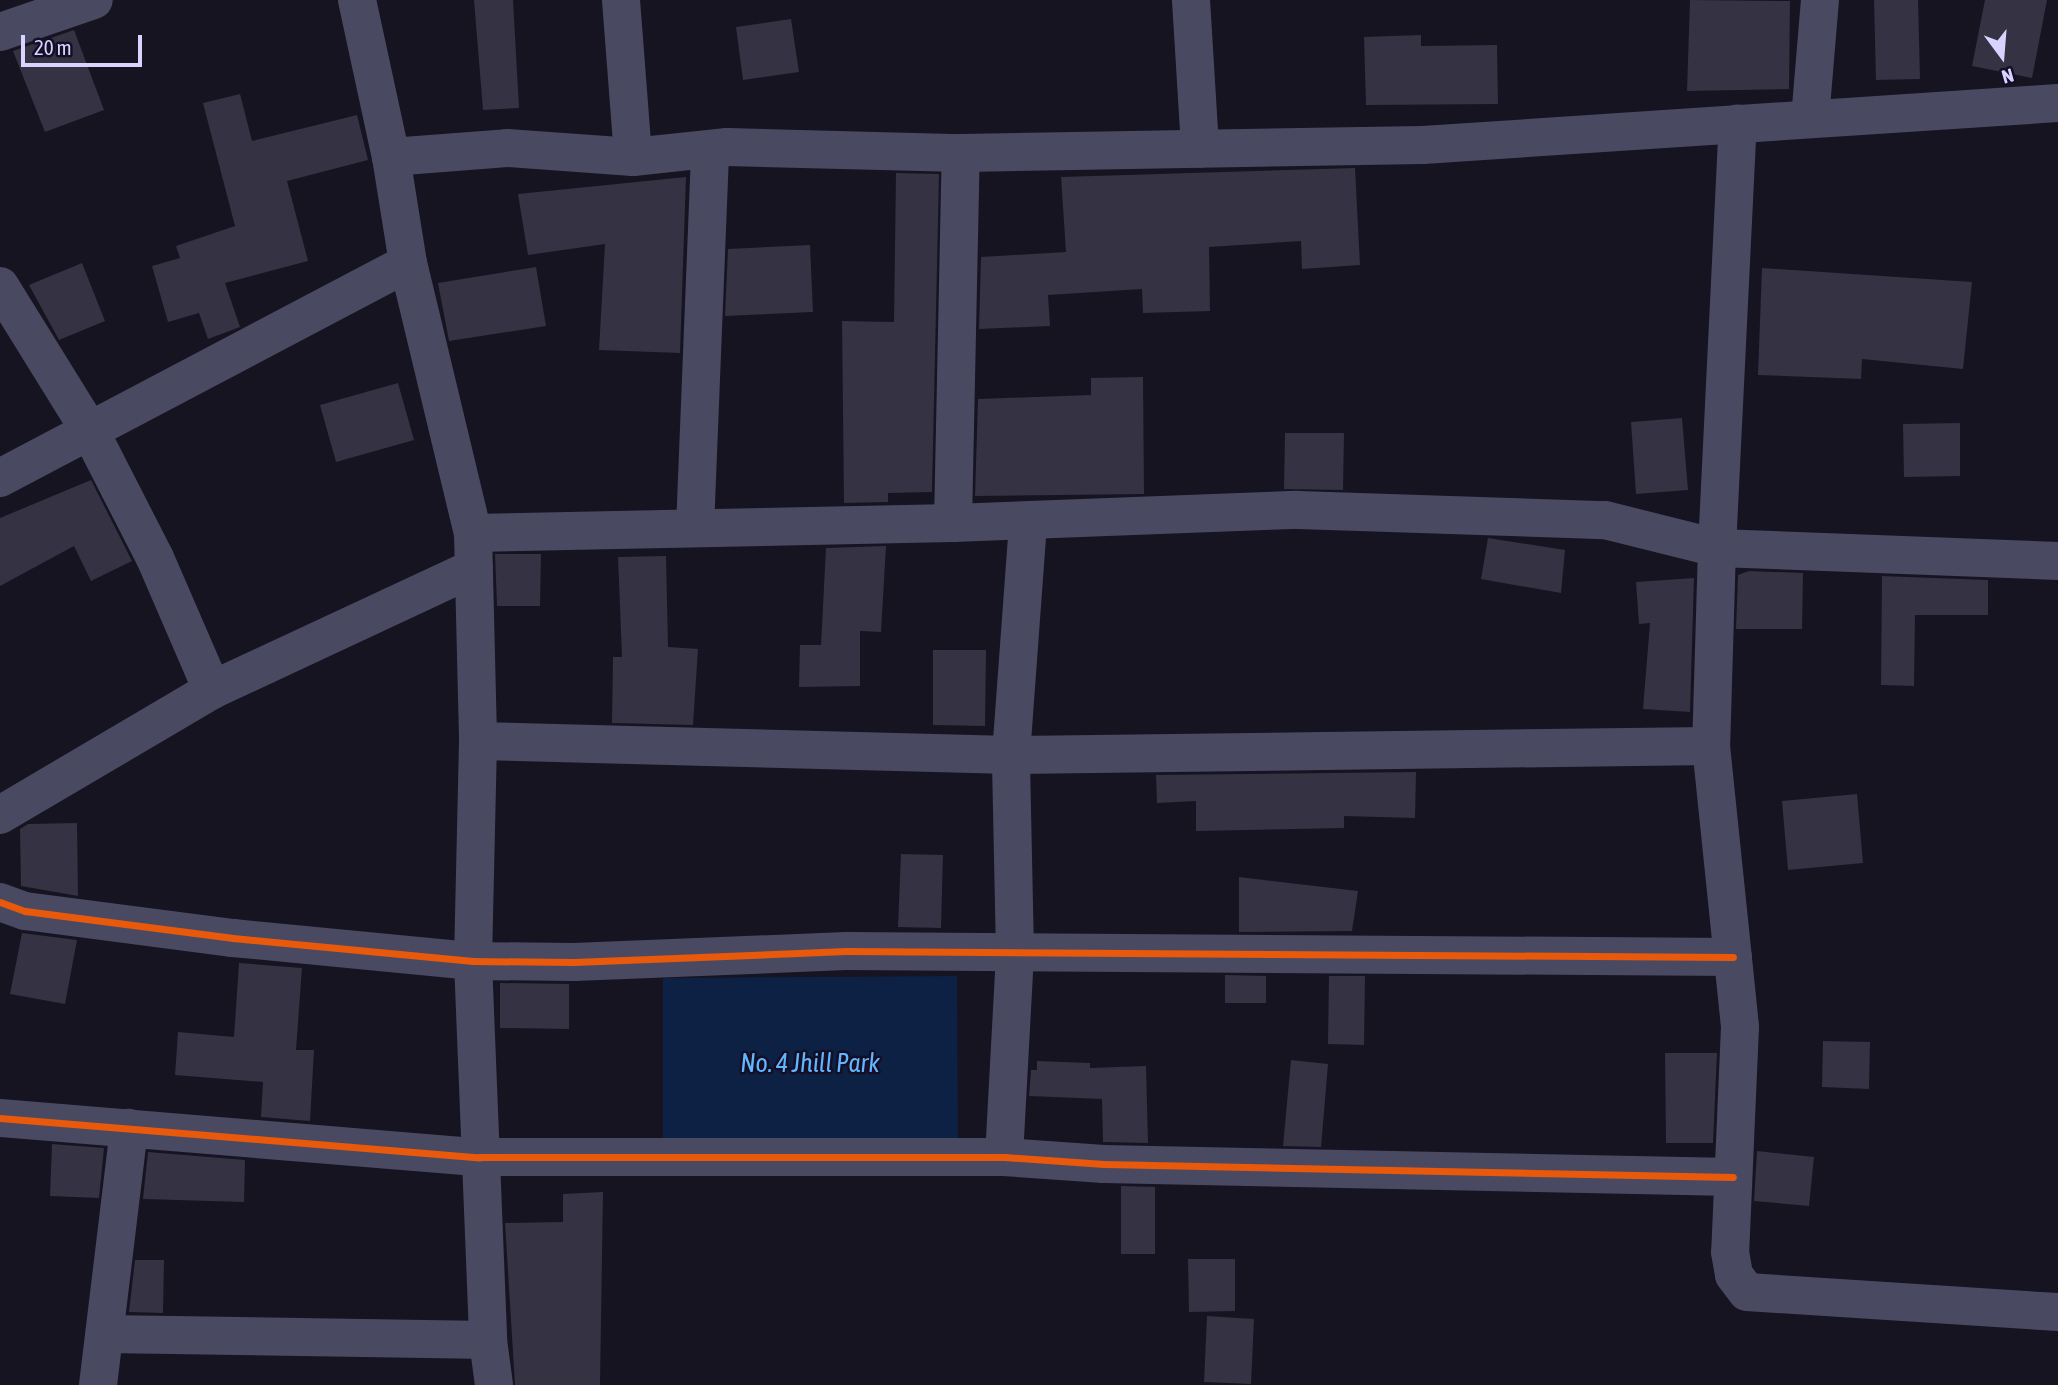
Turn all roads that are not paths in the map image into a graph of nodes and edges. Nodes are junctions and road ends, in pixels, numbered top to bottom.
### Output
1 (94, 0) edge
2 (357, 0) edge
3 (621, 0) edge
4 (1191, 0) edge
5 (1820, 0) edge
6 (37, 10) edge
7 (0, 32) edge
8 (2058, 103) edge
9 (1810, 120) junction
10 (1738, 124) junction
11 (710, 149) junction
12 (1200, 149) junction
13 (961, 153) junction
14 (391, 157) junction
15 (633, 157) junction
16 (408, 263) junction
17 (0, 286) edge
18 (91, 433) junction
19 (0, 478) edge
20 (1028, 521) junction
21 (953, 523) junction
22 (695, 528) junction
23 (1717, 548) junction
24 (474, 551) junction
25 (2058, 561) edge
26 (212, 690) junction
27 (478, 741) junction
28 (1711, 746) junction
29 (1012, 755) junction
30 (0, 815) edge
31 (0, 902) edge
32 (1015, 953) junction
33 (1733, 957) junction
34 (473, 961) junction
35 (0, 1118) edge
36 (129, 1128) junction
37 (479, 1157) junction
38 (1004, 1157) junction
39 (1733, 1177) junction
40 (2058, 1312) edge
41 (105, 1334) junction
42 (488, 1340) junction
43 (98, 1385) edge
44 (494, 1385) edge

1 - 6 street
2 - 14 street
3 - 15 street
4 - 12 street
5 - 9 street
6 - 7 street
8 - 9 street
9 - 10 street
10 - 12 street
10 - 23 street
11 - 13 street
11 - 15 street
11 - 22 street
12 - 13 street
13 - 21 street
14 - 15 street
14 - 16 street
16 - 18 street
16 - 24 street
17 - 18 street
18 - 19 street
18 - 26 street
20 - 21 street
20 - 23 street
20 - 29 street
21 - 22 street
22 - 24 street
23 - 25 street
23 - 28 street
24 - 26 street
24 - 27 street
26 - 30 street
27 - 29 street
27 - 34 street
28 - 29 street
28 - 33 street
29 - 32 street
31 - 34 street
32 - 33 street
32 - 34 street
32 - 38 street
33 - 39 street
34 - 37 street
35 - 36 street
36 - 37 street
36 - 41 street
37 - 38 street
37 - 42 street
38 - 39 street
39 - 40 street
41 - 42 street
41 - 43 street
42 - 44 street

